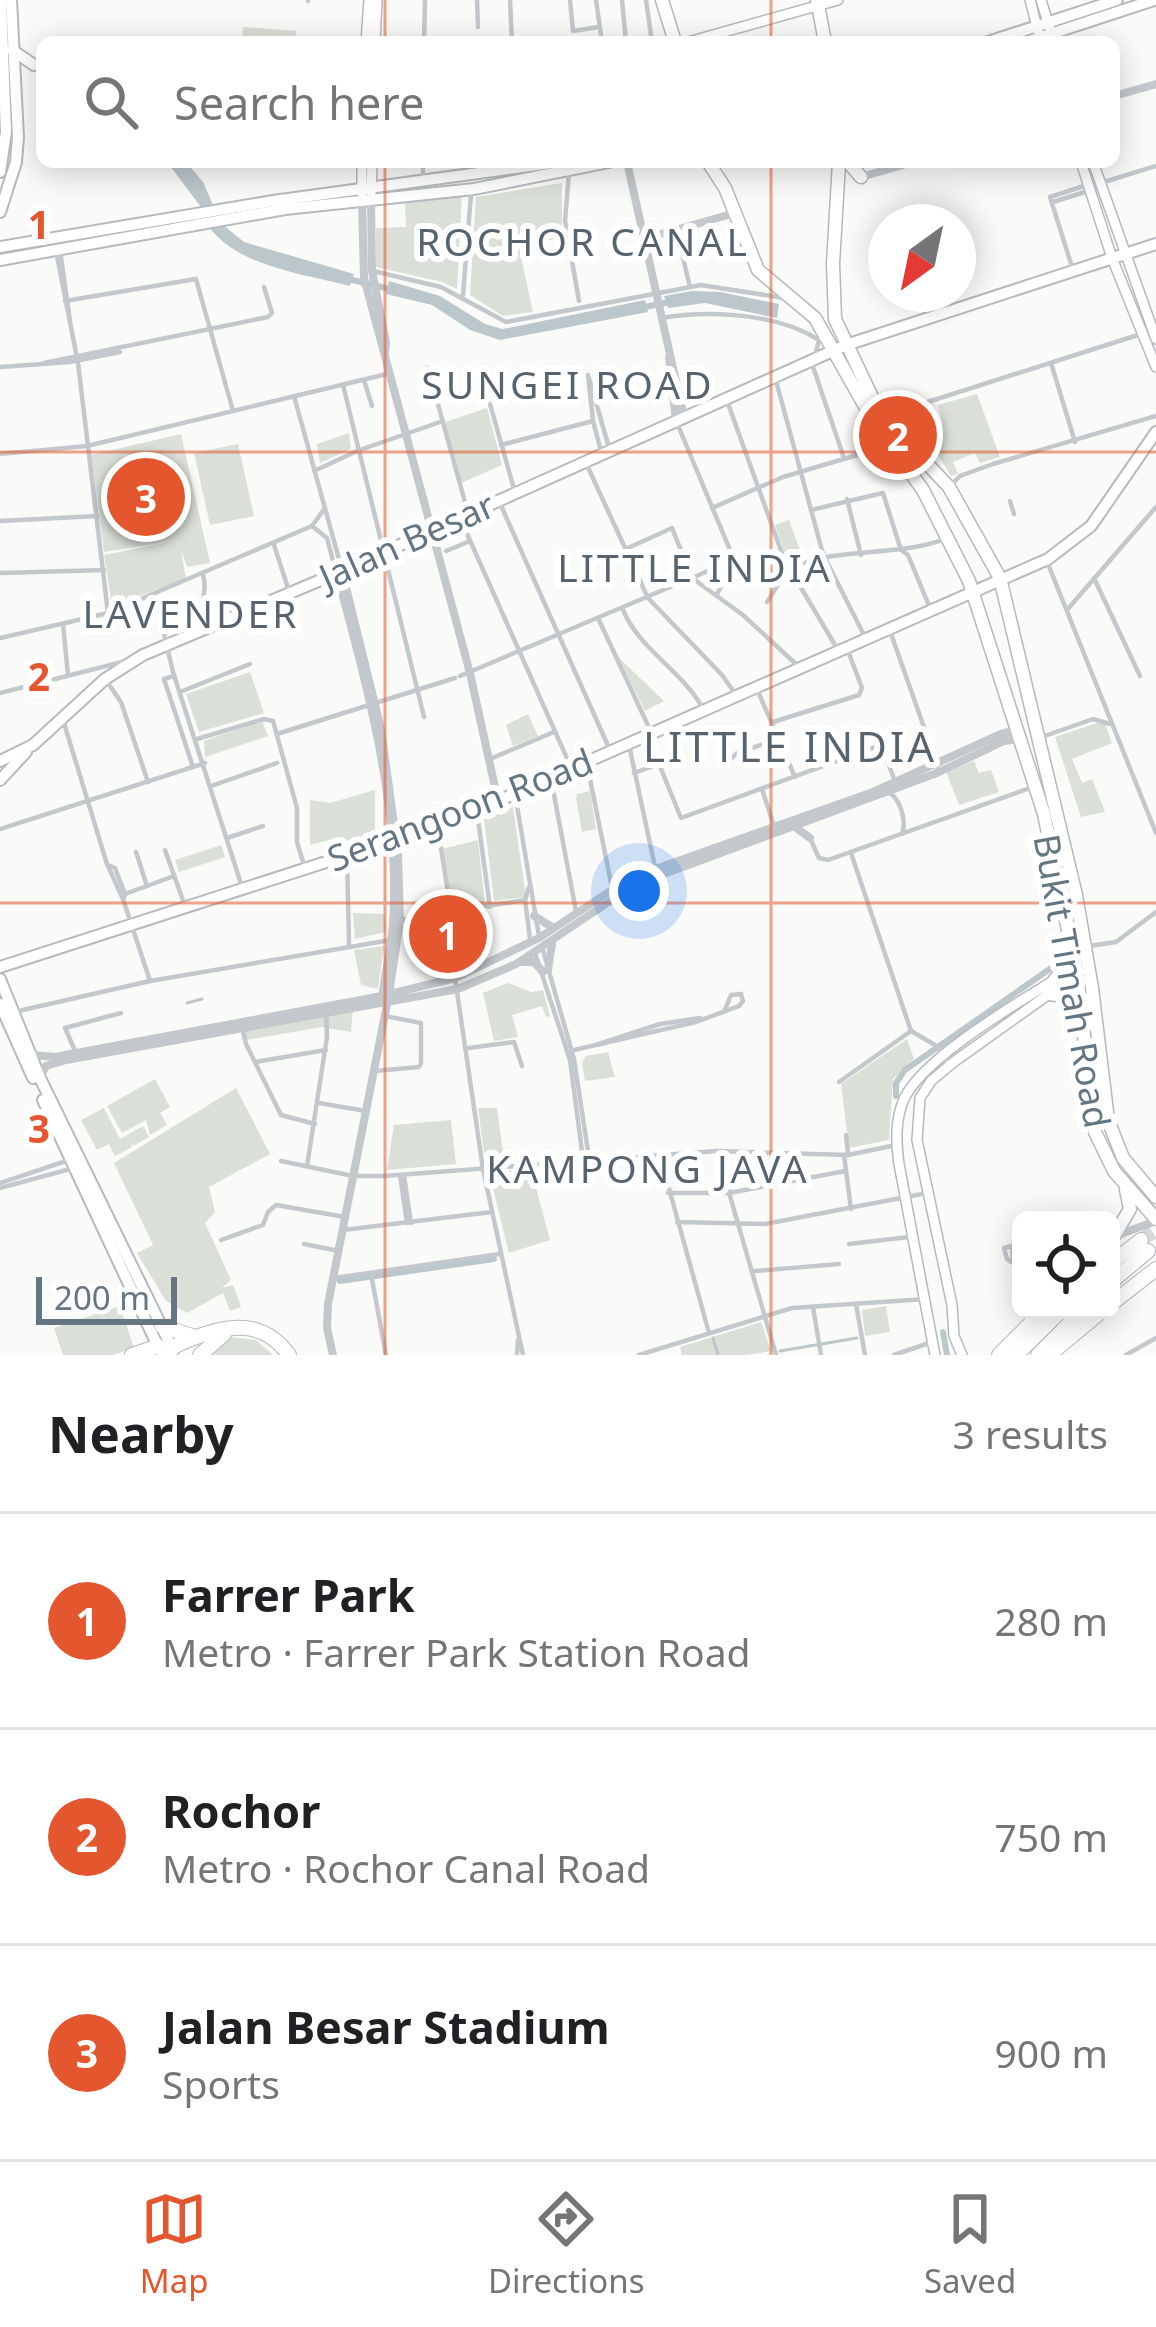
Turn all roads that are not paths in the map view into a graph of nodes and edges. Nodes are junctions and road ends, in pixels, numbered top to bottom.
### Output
1 (1, 0) edge
2 (11, 0) edge
3 (373, 0) edge
4 (425, 0) edge
5 (477, 0) edge
6 (510, 0) edge
7 (570, 0) edge
8 (596, 0) edge
9 (622, 0) edge
10 (646, 0) edge
11 (662, 0) edge
12 (838, 0) edge
13 (1030, 0) edge
14 (1040, 0) edge
15 (1117, 0) edge
16 (1154, 0) edge
17 (818, 4) edge
18 (1130, 4) edge
19 (478, 27) dead end
20 (599, 27) junction
21 (1045, 34) edge
22 (371, 36) edge
23 (424, 36) edge
24 (512, 36) edge
25 (601, 36) edge
26 (625, 36) edge
27 (651, 36) edge
28 (673, 36) edge
29 (709, 36) edge
30 (824, 36) edge
31 (12, 50) junction
32 (36, 64) edge
33 (36, 65) edge
34 (13, 69) junction
35 (1156, 84) edge
36 (1120, 94) edge
37 (10, 135) junction
38 (6, 165) edge
39 (1156, 166) edge
40 (363, 168) edge
41 (371, 168) edge
42 (423, 168) edge
43 (508, 168) edge
44 (585, 168) edge
45 (628, 168) edge
46 (712, 168) edge
47 (844, 168) edge
48 (851, 168) edge
49 (891, 168) edge
50 (1085, 168) edge
51 (1094, 168) edge
52 (569, 172) junction
53 (861, 177) joint
54 (423, 182) junction
55 (469, 184) junction
56 (1098, 185) junction
57 (367, 194) junction
58 (0, 212) edge
59 (734, 213) junction
60 (199, 218) junction
61 (676, 229) junction
62 (0, 232) edge
63 (644, 239) junction
64 (26, 243) junction
65 (1156, 244) edge
66 (0, 248) edge
67 (58, 250) junction
68 (1118, 256) junction
69 (0, 260) edge
70 (1074, 272) junction
71 (368, 275) junction
72 (264, 287) dead end
73 (690, 287) junction
74 (655, 296) junction
75 (463, 298) junction
76 (789, 299) junction
77 (66, 301) junction
78 (579, 301) dead end
79 (660, 316) junction
80 (212, 330) junction
81 (1152, 333) edge
82 (840, 348) junction
83 (77, 359) junction
84 (811, 361) junction
85 (44, 363) junction
86 (1047, 364) junction
87 (0, 367) edge
88 (1156, 367) edge
89 (428, 368) dead end
90 (387, 374) junction
91 (775, 377) junction
92 (364, 380) junction
93 (343, 385) junction
94 (870, 393) junction
95 (294, 396) junction
96 (727, 398) junction
97 (490, 404) dead end
98 (372, 406) dead end
99 (868, 410) junction
100 (233, 411) junction
101 (1156, 416) edge
102 (680, 419) junction
103 (444, 421) junction
104 (592, 421) junction
105 (886, 430) junction
106 (1156, 432) edge
107 (404, 433) junction
108 (1073, 438) junction
109 (501, 445) junction
110 (87, 446) junction
111 (357, 451) junction
112 (606, 453) junction
113 (0, 454) edge
114 (844, 459) junction
115 (586, 463) junction
116 (314, 471) junction
117 (801, 471) junction
118 (759, 487) junction
119 (949, 487) junction
120 (516, 494) junction
121 (847, 499) junction
122 (499, 501) junction
123 (1010, 501) dead end
124 (1156, 507) edge
125 (325, 508) junction
126 (712, 508) junction
127 (811, 510) junction
128 (1014, 514) dead end
129 (98, 516) junction
130 (464, 516) junction
131 (0, 520) edge
132 (312, 526) junction
133 (432, 531) junction
134 (949, 537) junction
135 (470, 541) junction
136 (274, 545) junction
137 (625, 547) junction
138 (386, 551) junction
139 (446, 551) dead end
140 (903, 552) junction
141 (861, 555) junction
142 (825, 559) junction
143 (1048, 559) junction
144 (735, 561) junction
145 (104, 571) junction
146 (788, 572) junction
147 (0, 573) edge
148 (339, 573) junction
149 (202, 575) junction
150 (692, 578) junction
151 (1000, 578) junction
152 (1094, 578) junction
153 (972, 590) junction
154 (290, 592) junction
155 (717, 594) junction
156 (155, 595) junction
157 (648, 598) junction
158 (767, 602) dead end
159 (622, 609) junction
160 (930, 609) junction
161 (1067, 610) junction
162 (109, 613) junction
163 (598, 618) junction
164 (63, 623) junction
165 (890, 631) junction
166 (558, 635) junction
167 (0, 638) edge
168 (182, 639) junction
169 (867, 641) junction
170 (165, 646) junction
171 (844, 651) junction
172 (519, 652) junction
173 (131, 661) junction
174 (250, 664) dead end
175 (86, 669) junction
176 (801, 670) junction
177 (68, 675) junction
178 (174, 676) junction
179 (462, 676) junction
180 (1140, 676) dead end
181 (104, 680) junction
182 (757, 689) junction
183 (418, 690) junction
184 (180, 692) junction
185 (0, 694) edge
186 (738, 698) junction
187 (1102, 698) junction
188 (372, 704) junction
189 (705, 712) junction
190 (424, 717) dead end
191 (62, 719) junction
192 (1093, 719) junction
193 (772, 722) junction
194 (1113, 726) junction
195 (554, 732) junction
196 (277, 734) junction
197 (1019, 734) junction
198 (652, 735) junction
199 (780, 738) junction
200 (197, 739) junction
201 (1037, 739) junction
202 (33, 745) junction
203 (629, 745) junction
204 (612, 753) junction
205 (490, 759) junction
206 (0, 761) edge
207 (729, 761) dead end
208 (205, 763) junction
209 (277, 763) dead end
210 (587, 764) junction
211 (194, 767) junction
212 (937, 769) junction
213 (572, 770) junction
214 (634, 773) junction
215 (795, 777) junction
216 (551, 779) junction
217 (0, 780) edge
218 (148, 782) junction
219 (898, 785) junction
220 (212, 786) junction
221 (1036, 786) junction
222 (762, 788) junction
223 (887, 792) junction
224 (515, 794) junction
225 (87, 800) junction
226 (498, 801) junction
227 (476, 808) junction
228 (437, 822) junction
229 (263, 826) dead end
230 (802, 828) junction
231 (0, 829) edge
232 (775, 830) junction
233 (1156, 833) edge
234 (902, 834) junction
235 (227, 838) junction
236 (394, 839) junction
237 (165, 850) dead end
238 (136, 852) dead end
239 (851, 852) junction
240 (347, 854) junction
241 (305, 868) junction
242 (655, 868) junction
243 (174, 877) junction
244 (1057, 879) junction
245 (147, 886) junction
246 (242, 886) junction
247 (529, 887) junction
248 (612, 888) junction
249 (124, 897) junction
250 (525, 900) junction
251 (185, 906) junction
252 (490, 907) junction
253 (576, 910) junction
254 (451, 912) junction
255 (1156, 912) edge
256 (534, 916) junction
257 (396, 921) junction
258 (132, 924) junction
259 (557, 930) junction
260 (394, 939) junction
261 (349, 945) junction
262 (537, 945) junction
263 (1086, 946) junction
264 (515, 964) junction
265 (0, 967) edge
266 (1083, 969) junction
267 (545, 971) junction
268 (455, 978) junction
269 (0, 979) edge
270 (1055, 979) junction
271 (150, 981) junction
272 (458, 989) junction
273 (1048, 994) junction
274 (0, 1004) edge
275 (385, 1004) junction
276 (1094, 1005) junction
277 (326, 1012) junction
278 (724, 1012) dead end
279 (13, 1013) junction
280 (121, 1013) dead end
281 (1081, 1022) junction
282 (242, 1026) junction
283 (911, 1031) junction
284 (468, 1049) junction
285 (326, 1050) junction
286 (570, 1051) junction
287 (76, 1053) junction
288 (30, 1054) junction
289 (944, 1058) junction
290 (255, 1062) junction
291 (522, 1066) dead end
292 (375, 1072) junction
293 (40, 1078) junction
294 (839, 1082) dead end
295 (904, 1099) junction
296 (319, 1102) junction
297 (918, 1105) junction
298 (367, 1111) junction
299 (315, 1124) junction
300 (846, 1135) dead end
301 (896, 1145) junction
302 (717, 1151) junction
303 (846, 1155) junction
304 (660, 1156) junction
305 (72, 1159) junction
306 (586, 1159) junction
307 (281, 1161) dead end
308 (308, 1166) junction
309 (483, 1169) junction
310 (845, 1171) junction
311 (80, 1175) junction
312 (402, 1175) junction
313 (353, 1176) junction
314 (0, 1185) edge
315 (1125, 1185) junction
316 (668, 1192) junction
317 (729, 1193) junction
318 (927, 1193) junction
319 (1155, 1196) edge
320 (907, 1198) junction
321 (850, 1209) junction
322 (492, 1212) junction
323 (345, 1217) junction
324 (1156, 1220) edge
325 (677, 1222) junction
326 (409, 1224) junction
327 (738, 1224) junction
328 (1120, 1225) edge
329 (343, 1230) junction
330 (1120, 1235) edge
331 (915, 1237) junction
332 (221, 1240) dead end
333 (304, 1244) dead end
334 (849, 1244) dead end
335 (339, 1251) junction
336 (502, 1254) junction
337 (1120, 1258) edge
338 (839, 1264) dead end
339 (1156, 1268) edge
340 (753, 1271) junction
341 (1120, 1272) edge
342 (334, 1278) junction
343 (372, 1278) junction
344 (1120, 1297) edge
345 (927, 1298) junction
346 (856, 1304) junction
347 (813, 1307) junction
348 (952, 1315) junction
349 (765, 1316) junction
350 (930, 1316) junction
351 (1035, 1319) edge
352 (1053, 1319) edge
353 (1074, 1319) edge
354 (1092, 1319) edge
355 (162, 1326) junction
356 (709, 1333) junction
357 (224, 1334) junction
358 (195, 1337) junction
359 (1156, 1338) edge
360 (820, 1348) edge
361 (934, 1349) edge
362 (168, 1352) edge
363 (132, 1355) edge
364 (200, 1355) edge
365 (277, 1355) edge
366 (289, 1355) edge
367 (333, 1355) edge
368 (386, 1355) edge
369 (520, 1355) edge
370 (639, 1355) edge
371 (776, 1355) edge
372 (865, 1355) edge
373 (894, 1355) edge
374 (962, 1355) edge
375 (999, 1355) edge
376 (1016, 1355) edge
377 (1038, 1355) edge
378 (1048, 1355) edge
379 (1126, 1355) edge

1 - 37 main road
2 - 31 main road
3 - 22 main road
4 - 23 street
5 - 19 street
6 - 24 street
7 - 20 street
8 - 20 street
9 - 26 street
10 - 27 street
11 - 28 highway
12 - 17 main road
13 - 21 main road
14 - 21 main road
15 - 21 main road
16 - 18 main road
17 - 29 main road
17 - 30 highway
18 - 21 main road
20 - 25 street
31 - 32 main road
31 - 34 main road
33 - 34 main road
34 - 37 main road
35 - 36 street
37 - 38 main road
38 - 58 main road
39 - 56 street
40 - 57 main road
41 - 57 main road
42 - 54 street
43 - 55 main road
44 - 52 main road
45 - 63 street
46 - 59 highway
47 - 82 highway
48 - 53 highway
49 - 53 street
50 - 56 main road
51 - 56 main road
52 - 55 main road
52 - 78 street
54 - 55 main road
54 - 57 main road
55 - 57 main road
55 - 75 street
56 - 68 main road
56 - 70 street
57 - 60 main road
57 - 71 street
59 - 61 street
59 - 76 highway
60 - 64 main road
60 - 67 main road
61 - 63 street
61 - 73 street
62 - 64 main road
63 - 74 street
64 - 66 main road
65 - 68 main road, Jalan Besar
67 - 69 main road
67 - 77 street
68 - 70 main road, Jalan Besar
68 - 81 main road
70 - 82 main road, Jalan Besar
71 - 75 street
71 - 90 street
72 - 80 street
73 - 74 street
73 - 76 street
74 - 75 street
74 - 79 street
76 - 82 highway
77 - 80 street
77 - 83 street
79 - 84 street
79 - 102 street
80 - 83 street
80 - 100 street
81 - 86 street
81 - 88 main road
82 - 84 main road, Jalan Besar
82 - 94 highway
82 - 99 highway
83 - 85 street
83 - 85 street
83 - 110 street
84 - 91 main road, Jalan Besar
84 - 114 street
85 - 87 street
86 - 105 street
86 - 108 street
89 - 103 street
90 - 92 street
90 - 107 street
91 - 96 main road, Jalan Besar
91 - 117 street
92 - 93 street
92 - 98 street
93 - 95 street
93 - 111 street
94 - 99 highway
94 - 105 highway
95 - 100 street
95 - 116 street
96 - 102 main road, Jalan Besar
96 - 118 street
97 - 109 street
99 - 105 highway
100 - 110 street
101 - 108 street
102 - 112 main road, Jalan Besar
102 - 126 street
103 - 107 street
103 - 130 street
104 - 109 street
104 - 112 street
104 - 112 street
105 - 114 street
105 - 119 highway, Bukit Timah Road
105 - 134 highway
106 - 143 main road, Serangoon Road
107 - 111 street
107 - 133 street
108 - 119 street
109 - 120 street
110 - 113 street
110 - 129 street
111 - 116 street
111 - 138 street
112 - 115 main road, Jalan Besar
114 - 117 street
115 - 120 main road, Jalan Besar
115 - 137 street
116 - 125 street
117 - 118 street
117 - 127 street
118 - 126 street
118 - 146 street
119 - 151 highway, Bukit Timah Road
120 - 122 main road, Jalan Besar
121 - 127 street
121 - 140 street
121 - 141 street
122 - 130 main road, Jalan Besar
122 - 166 street
123 - 128 street
124 - 152 street
125 - 132 street
125 - 148 street
126 - 144 street
127 - 142 street
129 - 131 street
129 - 145 street
130 - 133 main road, Jalan Besar
130 - 135 street
132 - 136 street
132 - 148 street
133 - 138 main road, Jalan Besar
133 - 179 street
134 - 140 street
134 - 153 highway
135 - 139 street
135 - 172 street
136 - 149 street
136 - 154 street
137 - 150 street
137 - 157 street
138 - 148 main road, Jalan Besar
138 - 183 street
140 - 141 street
140 - 160 street
141 - 142 street
142 - 146 street
142 - 169 street
143 - 151 main road, Serangoon Road
143 - 161 street
144 - 146 street
144 - 150 street
144 - 155 street
145 - 147 street
145 - 162 street
146 - 158 street
146 - 171 street
148 - 154 main road, Jalan Besar
148 - 188 street
149 - 156 street
149 - 168 street
150 - 155 street
150 - 157 street
151 - 153 main road, Serangoon Road
151 - 201 highway, Bukit Timah Road
152 - 161 street
152 - 180 street
153 - 160 main road, Serangoon Road
153 - 197 highway, Bukit Timah Road
154 - 168 main road, Jalan Besar
155 - 176 street
156 - 162 street
156 - 170 street
157 - 159 street
157 - 186 street
159 - 163 street
159 - 189 street
160 - 165 main road, Serangoon Road
161 - 187 street
162 - 164 street
163 - 166 street
163 - 198 street
164 - 167 street
164 - 177 street
165 - 169 main road, Serangoon Road
165 - 212 street
166 - 172 street
166 - 204 street
168 - 170 main road, Jalan Besar
169 - 171 main road, Serangoon Road
170 - 173 main road, Jalan Besar
170 - 178 street
171 - 176 main road, Serangoon Road
171 - 193 street
172 - 179 street
172 - 195 street
173 - 175 street
173 - 181 main road, Jalan Besar
174 - 184 street
175 - 177 street
175 - 181 street
176 - 182 main road, Serangoon Road
177 - 185 street
178 - 184 street
178 - 211 street
179 - 183 street
179 - 205 street
181 - 191 main road, Jalan Besar
181 - 218 street
182 - 186 main road, Serangoon Road
182 - 193 street
183 - 188 street
183 - 190 street
184 - 200 street
186 - 189 main road, Serangoon Road
187 - 192 street
187 - 194 street
188 - 196 street
188 - 236 street
189 - 198 main road, Serangoon Road
191 - 202 main road, Jalan Besar
191 - 225 street
192 - 194 street
192 - 201 street
193 - 199 street
194 - 233 street
195 - 205 street
195 - 213 street
196 - 200 street
196 - 241 street
197 - 212 street
197 - 221 highway, Bukit Timah Road
198 - 203 main road, Serangoon Road
199 - 207 street
199 - 215 street
200 - 208 street
201 - 263 highway, Bukit Timah Road
202 - 206 main road, Jalan Besar
202 - 217 main road
203 - 204 main road, Serangoon Road
203 - 214 street
204 - 210 main road, Serangoon Road
205 - 226 street
208 - 211 street
208 - 220 street
209 - 220 street
210 - 213 main road, Serangoon Road
210 - 248 street
211 - 218 street
212 - 219 street
213 - 216 main road, Serangoon Road
214 - 222 street
214 - 242 street
215 - 219 street
215 - 222 street
216 - 224 main road, Serangoon Road
216 - 253 street
218 - 225 street
219 - 223 street
219 - 230 street
220 - 235 street
221 - 234 street
221 - 244 highway, Bukit Timah Road
222 - 232 street
223 - 230 street
223 - 234 street
224 - 226 main road, Serangoon Road
224 - 247 street
225 - 231 street
225 - 249 street
226 - 227 main road, Serangoon Road
227 - 228 main road, Serangoon Road
227 - 252 street
228 - 236 main road, Serangoon Road
228 - 254 street
229 - 235 street
230 - 232 street
230 - 239 street
232 - 242 street
232 - 259 street
234 - 239 street
235 - 246 street
236 - 240 main road, Serangoon Road
236 - 257 street
237 - 243 street
238 - 245 street
239 - 283 street
240 - 241 main road, Serangoon Road
240 - 261 street
241 - 246 main road, Serangoon Road
242 - 248 street
243 - 245 street
243 - 251 street
244 - 266 highway, Bukit Timah Road
244 - 270 highway
245 - 249 street
246 - 251 main road, Serangoon Road
247 - 250 street
247 - 256 street
248 - 253 street
249 - 258 street
250 - 252 street
250 - 262 street
251 - 258 main road, Serangoon Road
252 - 254 street
253 - 259 street
254 - 257 street
255 - 263 street
256 - 259 street
256 - 262 street
257 - 260 street
258 - 265 main road, Serangoon Road
258 - 271 street
259 - 262 street
259 - 267 street
260 - 261 street
260 - 275 street
261 - 271 street
262 - 264 street
262 - 267 street
262 - 268 street
263 - 266 highway, Bukit Timah Road
264 - 267 street
264 - 272 street
266 - 270 main road
266 - 273 main road
266 - 276 highway, Bukit Timah Road
266 - 281 highway, Bukit Timah Road
267 - 286 street
268 - 272 street
268 - 275 street
269 - 279 main road
270 - 289 main road
271 - 279 street
272 - 275 street
272 - 284 street
273 - 281 highway
273 - 289 main road
274 - 305 main road
275 - 277 street
275 - 287 street
275 - 292 street
275 - 292 street
276 - 281 highway
276 - 319 highway, Bukit Timah Road
277 - 282 street
277 - 285 street
278 - 286 street
279 - 288 main road
280 - 287 street
281 - 315 highway, Bukit Timah Road
282 - 290 street
282 - 293 street
283 - 289 street
283 - 294 street
284 - 291 street
284 - 309 street
285 - 290 street
285 - 296 street
286 - 306 street
287 - 288 street
288 - 293 main road
289 - 295 main road
289 - 297 main road
290 - 299 street
292 - 298 street
293 - 355 main road
295 - 297 main road
295 - 301 main road
296 - 298 street
296 - 299 street
297 - 318 main road
298 - 313 street
299 - 308 street
300 - 303 street
301 - 303 street
301 - 320 main road
302 - 303 street
302 - 304 street
302 - 317 street
303 - 310 street
304 - 306 street
304 - 316 street
305 - 311 main road
305 - 314 street
306 - 309 street
307 - 308 street
308 - 313 street
309 - 312 street
309 - 322 street
310 - 317 street
310 - 321 street
311 - 314 street
311 - 362 main road
312 - 313 street
312 - 326 street
313 - 323 street
315 - 324 highway, Bukit Timah Road
315 - 328 highway
316 - 317 street
316 - 325 street
317 - 327 street
318 - 320 street
318 - 348 main road
320 - 321 street
320 - 331 main road
321 - 327 street
322 - 326 street
322 - 336 street
323 - 329 street
323 - 332 street
324 - 330 street
325 - 327 street
325 - 356 street
326 - 329 street
327 - 340 street
329 - 335 street
331 - 334 street
331 - 345 main road
333 - 335 street
335 - 342 street
336 - 343 street
336 - 369 street
337 - 341 highway
338 - 340 street
339 - 344 highway
340 - 349 street
342 - 343 street
342 - 367 street
343 - 368 street
345 - 346 street
345 - 350 main road
346 - 347 street
346 - 372 street
347 - 349 street
347 - 360 street
348 - 350 main road
348 - 374 main road
349 - 356 street
349 - 371 street
350 - 361 main road
351 - 375 highway
352 - 376 highway
353 - 377 highway
354 - 378 highway
355 - 358 highway
355 - 362 main road
356 - 370 street
357 - 362 highway
357 - 364 highway
357 - 365 highway
358 - 362 highway
358 - 366 highway
359 - 379 street
361 - 373 street
362 - 363 highway

